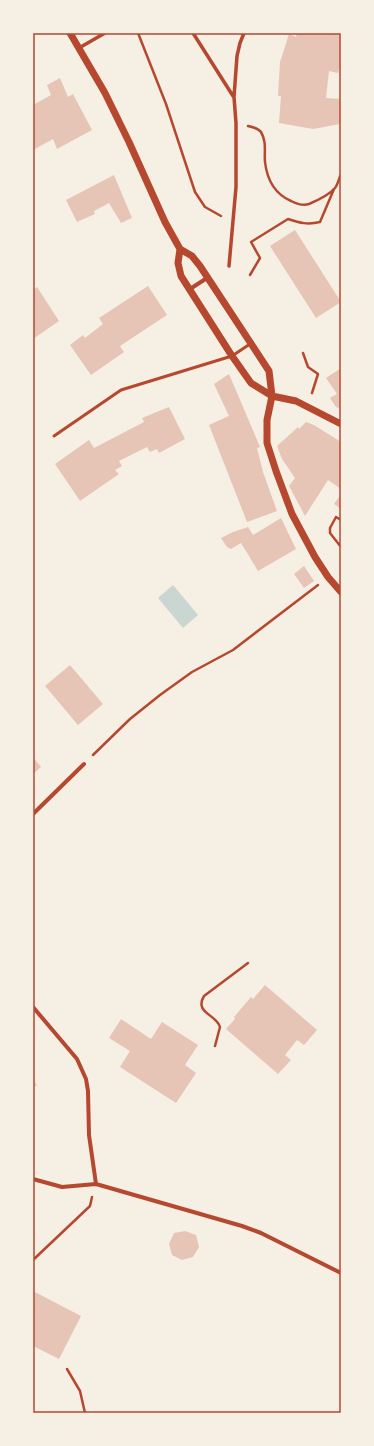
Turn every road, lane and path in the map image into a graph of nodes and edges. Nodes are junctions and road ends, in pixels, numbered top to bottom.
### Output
1 (70, 33) edge
2 (105, 33) edge
3 (138, 33) edge
4 (192, 33) edge
5 (244, 33) edge
6 (79, 48) junction
7 (234, 97) junction
8 (236, 123) junction
9 (341, 174) edge
10 (334, 189) junction
11 (233, 222) junction
12 (180, 249) junction
13 (229, 266) dead end
14 (250, 275) dead end
15 (207, 278) junction
16 (190, 290) junction
17 (250, 344) junction
18 (303, 352) dead end
19 (232, 356) junction
20 (272, 396) junction
21 (317, 397) dead end
22 (341, 424) edge
23 (54, 436) dead end
24 (341, 520) edge
25 (341, 547) edge
26 (328, 577) junction
27 (341, 592) edge
28 (84, 764) joint
29 (33, 814) edge
30 (248, 963) dead end
31 (33, 1007) edge
32 (215, 1046) dead end
33 (33, 1179) edge
34 (96, 1184) junction
35 (33, 1260) edge
36 (341, 1273) edge
37 (67, 1369) dead end
38 (85, 1413) edge

1 - 6 street
2 - 6 street
3 - 11 path
4 - 7 street
5 - 7 street
6 - 12 street
7 - 8 street
8 - 10 path
8 - 11 street
9 - 10 path
10 - 14 path
11 - 13 street
12 - 15 street
12 - 16 street
15 - 16 street
15 - 17 street
16 - 19 street
17 - 19 lane
17 - 20 street
18 - 21 path
19 - 20 street
19 - 23 lane
20 - 22 street
20 - 26 street
24 - 25 path
26 - 27 street
26 - 28 path
28 - 29 street
30 - 32 path
31 - 34 street
33 - 34 street
34 - 35 path
34 - 36 street
37 - 38 path

